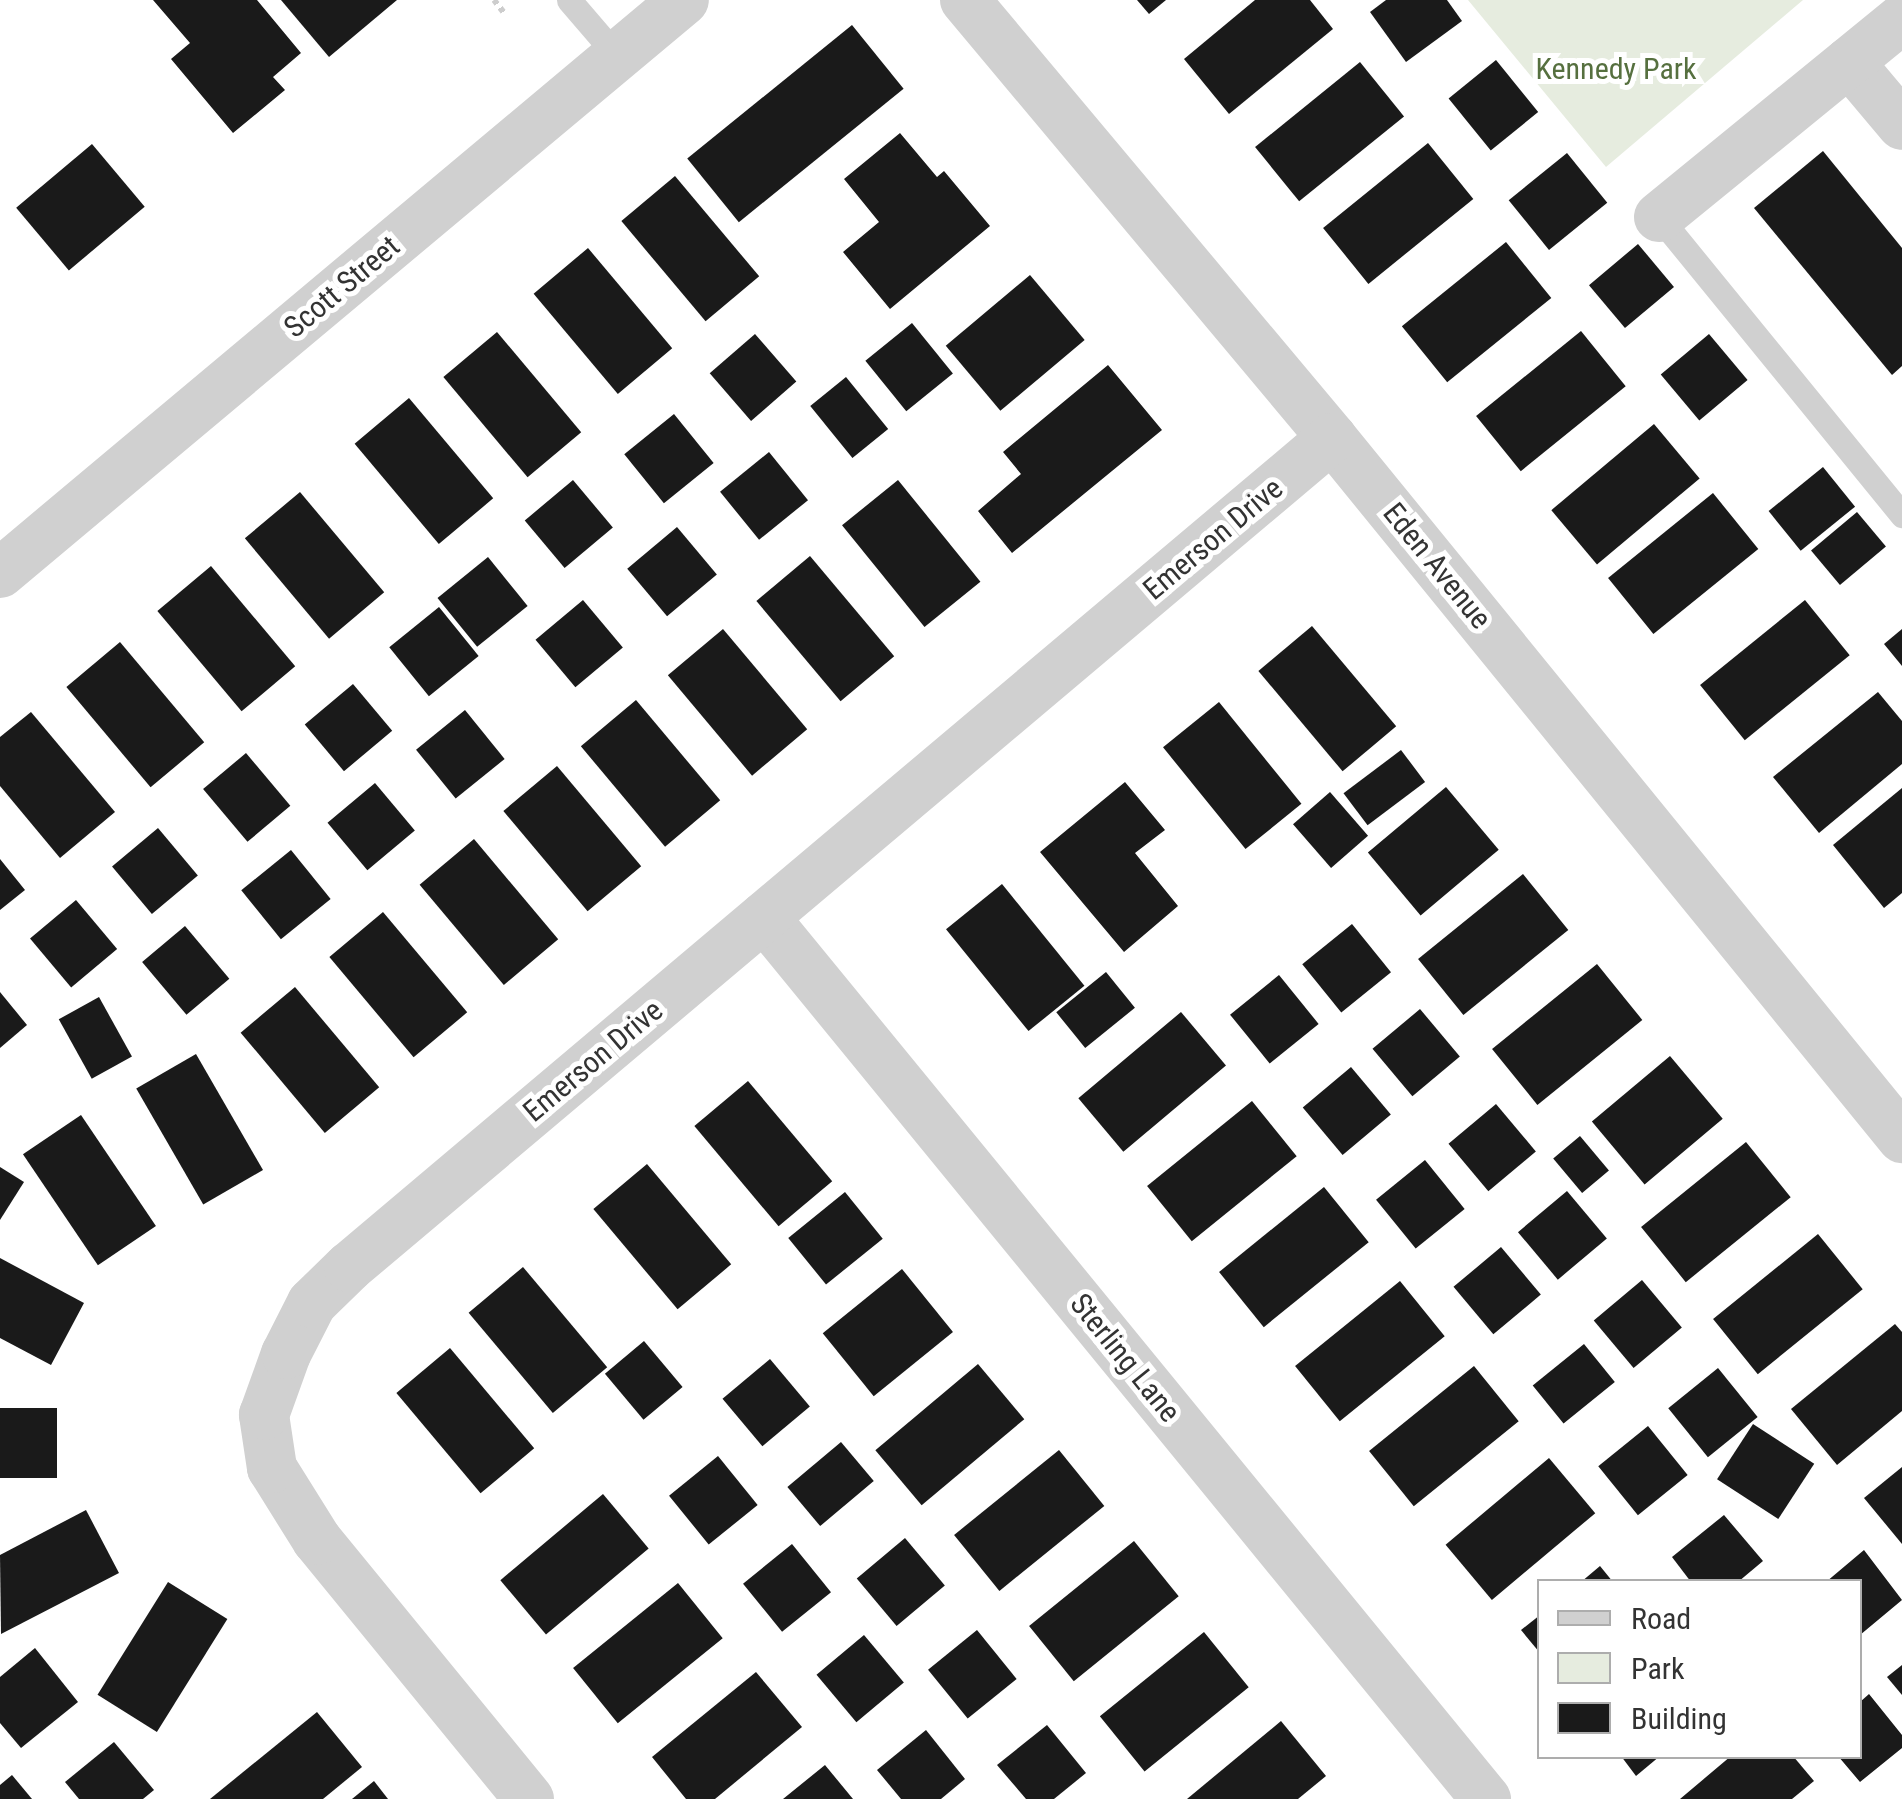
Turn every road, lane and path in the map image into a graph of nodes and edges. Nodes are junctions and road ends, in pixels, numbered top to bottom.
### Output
1 (494, 0) edge
2 (568, 0) edge
3 (684, 0) edge
4 (965, 0) edge
5 (504, 13) dead end
6 (1902, 18) edge
7 (617, 56) junction
8 (1849, 62) junction
9 (1902, 126) edge
10 (1659, 217) joint
11 (1332, 438) junction
12 (1902, 515) edge
13 (0, 573) edge
14 (764, 917) junction
15 (1902, 1138) edge
16 (529, 1799) edge
17 (1486, 1799) edge

1 - 5 path
2 - 7 lane
3 - 7 street, Scott Street
4 - 11 street, Eden Avenue
6 - 8 street
7 - 13 street, Scott Street
8 - 9 street
8 - 10 street
10 - 12 lane
11 - 14 street, Emerson Drive
11 - 15 street, Eden Avenue
14 - 16 street, Emerson Drive
14 - 17 street, Sterling Lane

